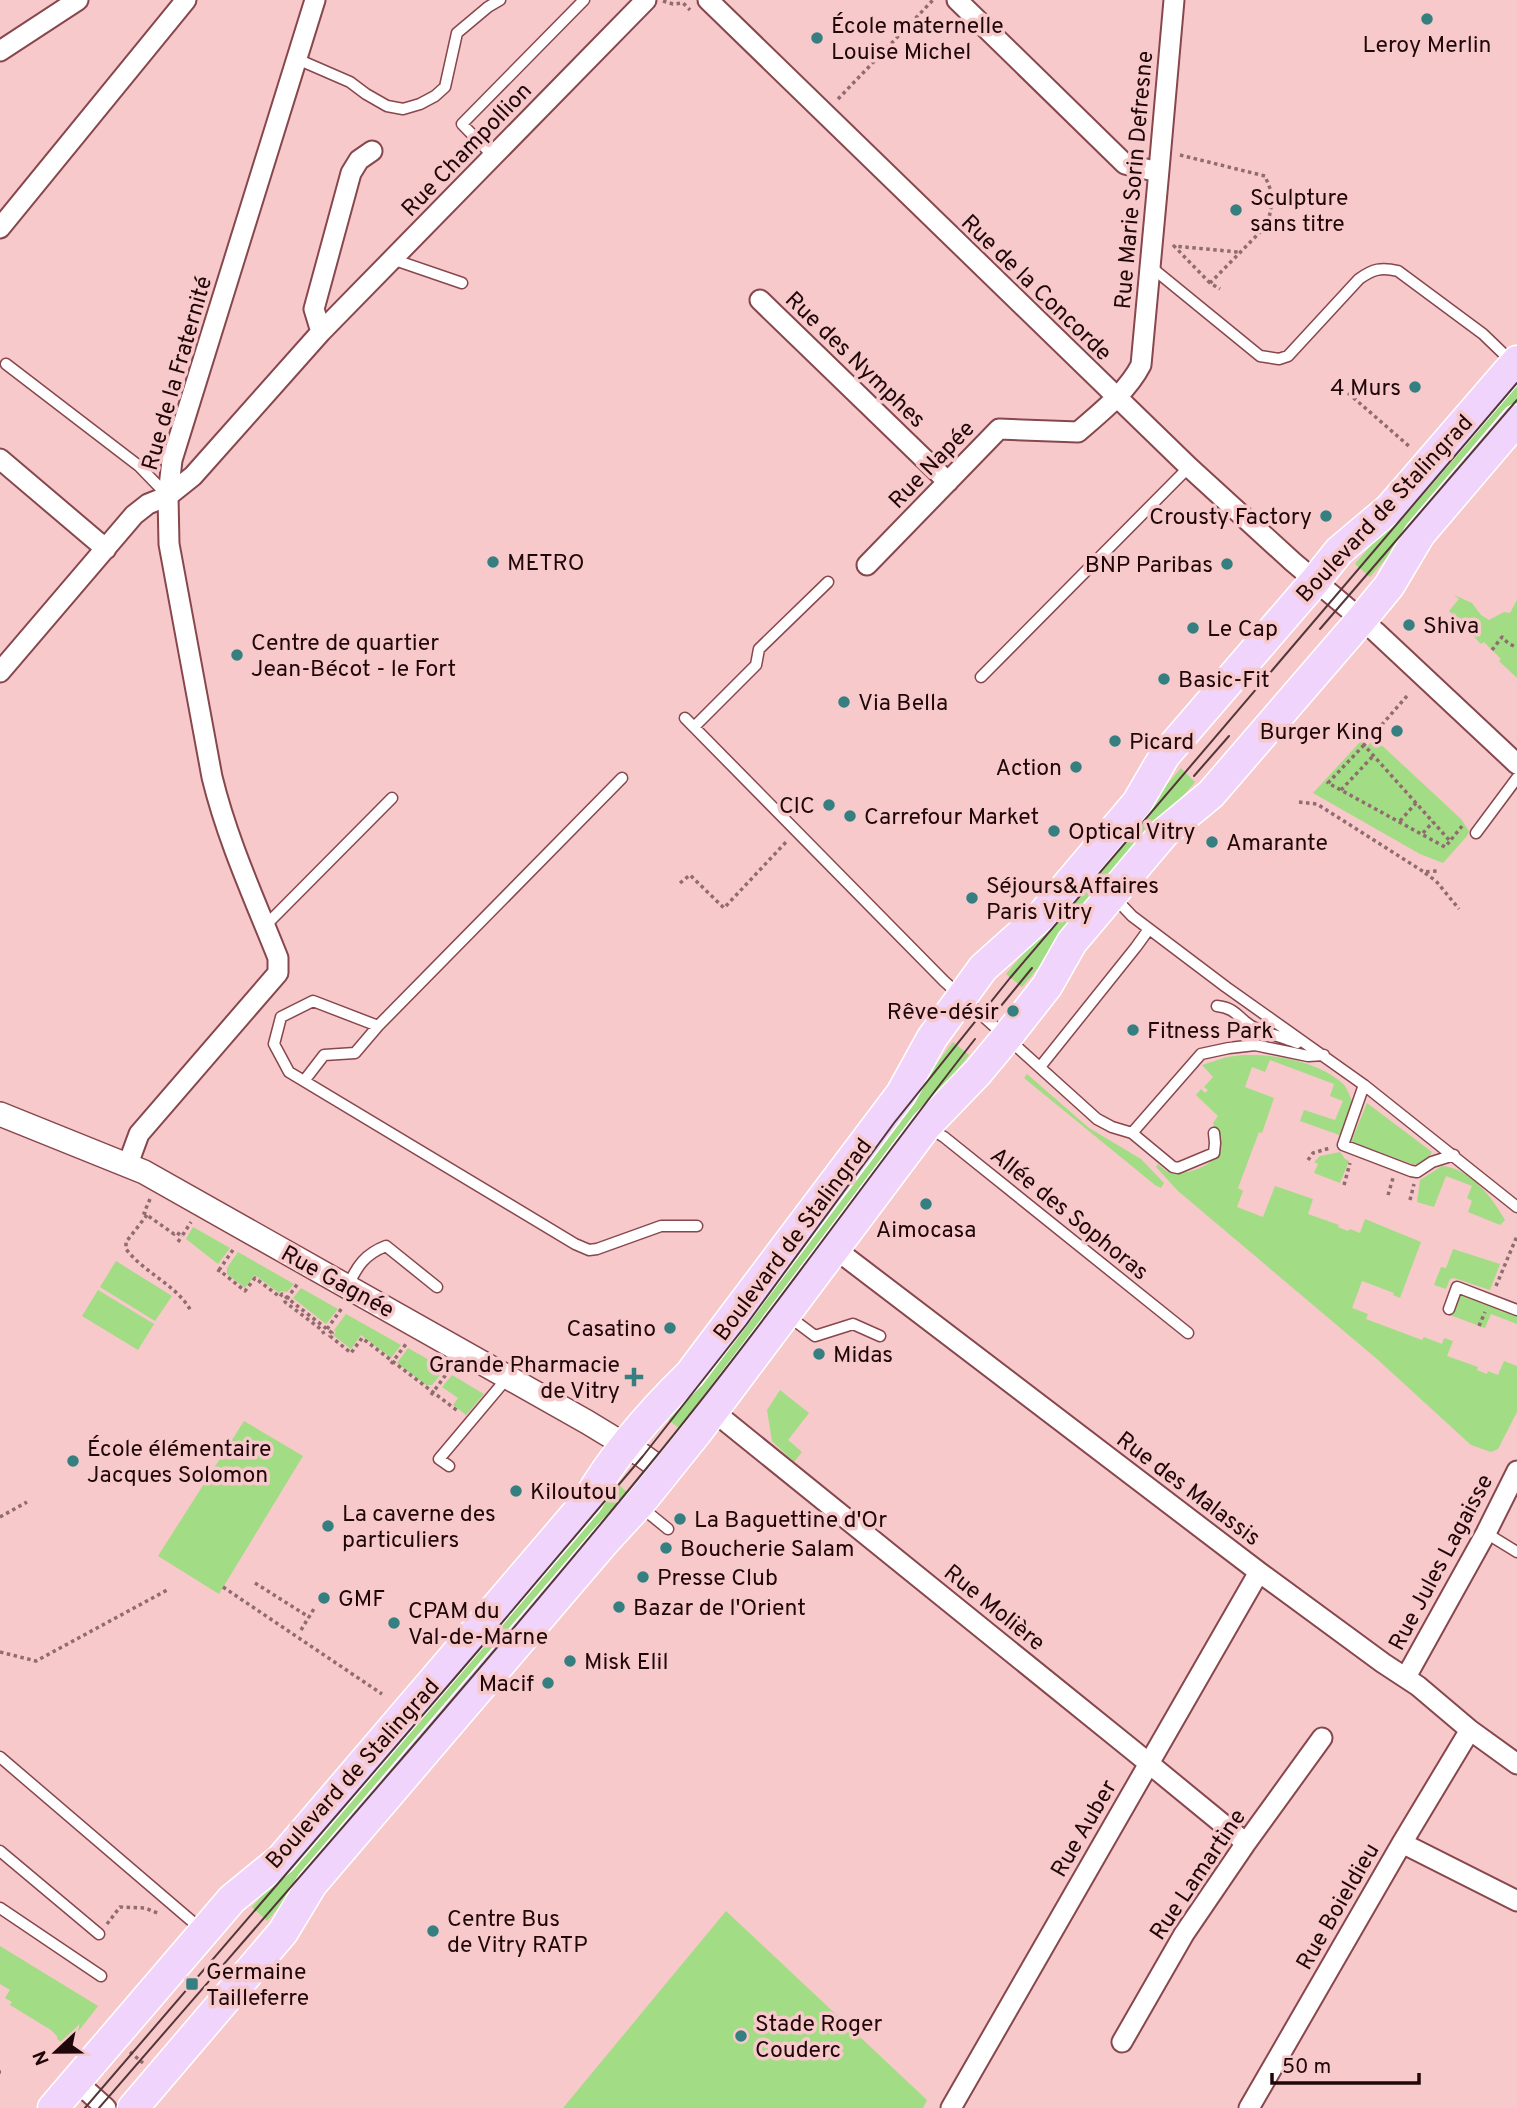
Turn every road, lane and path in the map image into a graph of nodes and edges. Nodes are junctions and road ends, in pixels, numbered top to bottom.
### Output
1 (78, 0) edge
2 (186, 0) edge
3 (315, 0) edge
4 (500, 0) edge
5 (584, 0) edge
6 (646, 0) edge
7 (689, 0) edge
8 (708, 0) edge
9 (933, 0) edge
10 (957, 0) edge
11 (1174, 0) edge
12 (682, 3) dead end
13 (0, 51) edge
14 (297, 60) junction
15 (824, 114) junction
16 (1160, 150) junction
17 (372, 151) dead end
18 (494, 156) junction
19 (1158, 172) junction
20 (0, 228) edge
21 (1239, 252) junction
22 (392, 259) junction
23 (1151, 267) junction
24 (1210, 282) junction
25 (462, 283) dead end
26 (1220, 289) dead end
27 (760, 300) dead end
28 (321, 332) junction
29 (1516, 363) edge
30 (6, 364) dead end
31 (1348, 393) dead end
32 (1116, 398) junction
33 (1517, 421) edge
34 (0, 459) edge
35 (1430, 463) junction
36 (1189, 467) junction
37 (948, 482) junction
38 (168, 496) junction
39 (106, 549) junction
40 (867, 565) dead end
41 (1315, 581) junction
42 (828, 582) dead end
43 (1361, 620) junction
44 (1517, 647) edge
45 (1492, 650) dead end
46 (0, 672) edge
47 (981, 677) dead end
48 (1407, 696) dead end
49 (685, 718) dead end
50 (694, 727) junction
51 (1364, 745) junction
52 (1374, 755) junction
53 (1517, 764) edge
54 (622, 778) dead end
55 (1517, 778) edge
56 (1341, 790) junction
57 (392, 798) dead end
58 (1299, 802) dead end
59 (1416, 803) junction
60 (1401, 821) junction
61 (1466, 821) dead end
62 (1433, 822) junction
63 (1423, 833) junction
64 (1476, 833) dead end
65 (1450, 841) junction
66 (782, 846) dead end
67 (1438, 871) dead end
68 (1424, 872) junction
69 (680, 883) dead end
70 (1112, 895) junction
71 (1459, 909) dead end
72 (265, 926) junction
73 (1149, 929) junction
74 (962, 997) junction
75 (1217, 1006) dead end
76 (378, 1026) junction
77 (1007, 1037) junction
78 (1324, 1055) junction
79 (1040, 1067) junction
80 (304, 1081) junction
81 (1364, 1085) junction
82 (0, 1114) edge
83 (926, 1126) junction
84 (1132, 1133) junction
85 (1214, 1133) dead end
86 (1343, 1146) junction
87 (1354, 1150) junction
88 (1454, 1155) junction
89 (1308, 1160) dead end
90 (128, 1164) junction
91 (1344, 1185) dead end
92 (150, 1199) dead end
93 (1517, 1207) edge
94 (147, 1215) junction
95 (191, 1222) dead end
96 (697, 1226) dead end
97 (182, 1236) junction
98 (1517, 1236) edge
99 (178, 1242) dead end
100 (235, 1247) dead end
101 (834, 1248) junction
102 (298, 1283) dead end
103 (437, 1287) dead end
104 (345, 1297) junction
105 (1490, 1299) junction
106 (286, 1301) junction
107 (1449, 1309) dead end
108 (1517, 1310) edge
109 (191, 1311) dead end
110 (786, 1314) junction
111 (325, 1332) junction
112 (1188, 1333) dead end
113 (880, 1336) dead end
114 (406, 1344) dead end
115 (392, 1363) junction
116 (450, 1369) dead end
117 (508, 1377) junction
118 (432, 1394) junction
119 (713, 1411) junction
120 (461, 1414) dead end
121 (626, 1445) junction
122 (449, 1466) dead end
123 (1517, 1471) edge
124 (665, 1472) junction
125 (27, 1502) dead end
126 (639, 1505) junction
127 (0, 1517) edge
128 (668, 1529) dead end
129 (1486, 1533) junction
130 (1517, 1552) edge
131 (1259, 1572) junction
132 (255, 1583) dead end
133 (223, 1587) dead end
134 (169, 1589) dead end
135 (315, 1608) dead end
136 (309, 1617) junction
137 (301, 1630) dead end
138 (0, 1652) edge
139 (1406, 1677) junction
140 (382, 1694) dead end
141 (1470, 1730) junction
142 (1322, 1738) dead end
143 (0, 1757) edge
144 (1149, 1762) junction
145 (1517, 1764) edge
146 (1245, 1843) junction
147 (1402, 1843) junction
148 (0, 1851) edge
149 (1517, 1901) edge
150 (0, 1908) edge
151 (165, 1916) dead end
152 (204, 1932) junction
153 (99, 1934) joint
154 (101, 1976) dead end
155 (1122, 2042) dead end
156 (126, 2048) dead end
157 (147, 2067) dead end
158 (76, 2081) junction
159 (53, 2108) edge
160 (106, 2108) edge
161 (133, 2108) edge
162 (951, 2108) edge
163 (1249, 2108) edge

1 - 13 street
2 - 20 street
3 - 14 street, Rue de la Fraternité
4 - 14 lane
5 - 18 lane
6 - 18 street, Rue Champollion
7 - 12 path
8 - 15 street, Rue de la Concorde
9 - 15 path
10 - 19 street
11 - 16 street, Rue Marie Sorin Defresne
14 - 38 street, Rue de la Fraternité
15 - 32 street, Rue de la Concorde
16 - 19 street, Rue Marie Sorin Defresne
16 - 21 path
17 - 28 street
18 - 22 street, Rue Champollion
19 - 23 street, Rue Marie Sorin Defresne
21 - 24 path
21 - 24 path
22 - 25 lane
22 - 28 street, Rue Champollion
23 - 29 lane
23 - 32 street, Rue Marie Sorin Defresne
24 - 26 path
27 - 37 street, Rue des Nymphes
28 - 38 street, Rue Champollion
29 - 35 main road, Boulevard de Stalingrad
30 - 38 lane
31 - 35 path
32 - 36 street, Rue de la Concorde
32 - 37 street, Rue Napée
33 - 43 main road, Boulevard de Stalingrad
34 - 39 street
35 - 41 main road, Boulevard de Stalingrad
36 - 41 street, Rue de la Concorde
36 - 47 lane
37 - 40 street, Rue Napée
38 - 39 street, Rue Champollion
38 - 72 street, Rue de la Fraternité
39 - 46 street, Rue Champollion
41 - 43 street, Rue de la Concorde
41 - 74 main road, Boulevard de Stalingrad
42 - 50 lane
43 - 53 street, Rue de la Concorde
43 - 70 main road, Boulevard de Stalingrad
44 - 45 path
48 - 51 path
49 - 50 lane
50 - 74 lane
51 - 52 path
51 - 56 path
52 - 56 path
52 - 59 path
54 - 76 lane
55 - 64 lane
56 - 60 path
57 - 72 lane
58 - 68 path
59 - 60 path
59 - 62 path
60 - 63 path
61 - 65 path
62 - 63 path
62 - 65 path
63 - 65 path
66 - 69 path
67 - 68 path
68 - 71 path
70 - 73 lane
70 - 77 main road, Boulevard de Stalingrad
72 - 90 street, Rue de la Fraternité
73 - 78 lane
73 - 79 lane
74 - 77 lane
74 - 121 main road, Boulevard de Stalingrad
75 - 78 lane
76 - 80 lane
76 - 80 lane
77 - 79 lane
77 - 83 main road, Boulevard de Stalingrad
78 - 81 lane
78 - 84 lane
79 - 84 lane
80 - 96 lane
81 - 86 lane
81 - 88 lane
82 - 90 street, Rue Gagnée
83 - 101 main road, Boulevard de Stalingrad
83 - 112 lane, Allée des Sophoras
84 - 85 lane
86 - 87 lane
86 - 89 path
87 - 88 lane
87 - 91 path
88 - 93 lane
90 - 104 street, Rue Gagnée
92 - 94 path
94 - 97 path
94 - 109 path
95 - 97 path
97 - 99 path
98 - 105 path
100 - 106 path
101 - 110 main road, Boulevard de Stalingrad
101 - 131 street, Rue des Malassis
102 - 106 path
103 - 104 lane
104 - 111 path
104 - 117 street, Rue Gagnée
105 - 107 lane
105 - 108 lane
106 - 111 path
110 - 113 lane
110 - 119 main road, Boulevard de Stalingrad
111 - 115 path
114 - 115 path
115 - 118 path
116 - 118 path
117 - 121 street, Rue Gagnée
117 - 122 lane
118 - 120 path
119 - 124 main road, Boulevard de Stalingrad
119 - 144 street, Rue Molière
121 - 124 street, Rue Gagnée
121 - 152 main road, Boulevard de Stalingrad
123 - 129 street, Rue Jules Lagaisse
124 - 126 main road, Boulevard de Stalingrad
125 - 127 path
126 - 128 lane
126 - 161 main road, Boulevard de Stalingrad
129 - 130 lane
129 - 139 street, Rue Jules Lagaisse
131 - 139 street, Rue des Malassis
131 - 144 street, Rue Auber
132 - 136 path
133 - 140 path
134 - 138 path
135 - 136 path
136 - 137 path
139 - 141 street, Rue des Malassis
141 - 145 street, Rue des Malassis
141 - 147 street, Rue Boieldieu
142 - 146 street, Rue Lamartine
143 - 152 lane
144 - 146 street, Rue Molière
144 - 162 street, Rue Auber
146 - 155 street, Rue Lamartine
147 - 149 street
147 - 163 street, Rue Boieldieu
148 - 153 lane
150 - 154 lane
151 - 153 path
152 - 158 main road, Boulevard de Stalingrad
156 - 157 path
158 - 159 main road, Boulevard de Stalingrad
158 - 160 street

